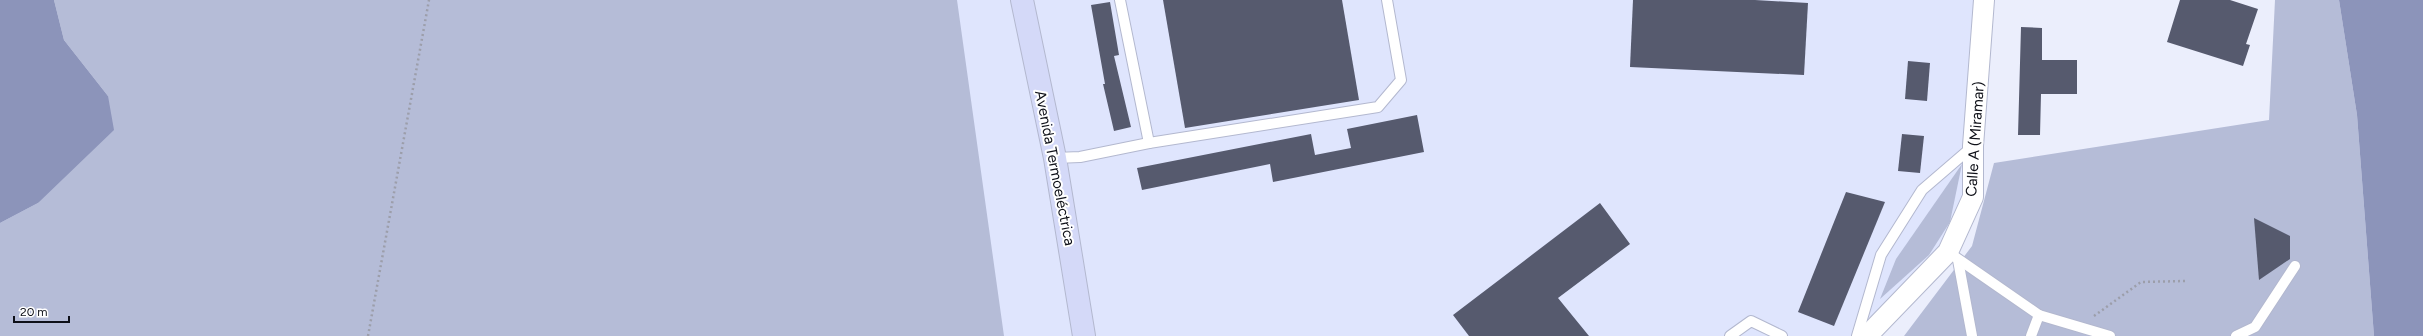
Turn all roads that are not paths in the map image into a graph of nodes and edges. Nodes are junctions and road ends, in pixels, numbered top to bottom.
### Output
1 (1022, 0) edge
2 (1120, 0) edge
3 (1387, 0) edge
4 (1984, 0) edge
5 (1149, 143) junction
6 (1973, 146) junction
7 (1055, 158) junction
8 (1953, 256) junction
9 (2295, 266) dead end
10 (2039, 315) junction
11 (1084, 336) edge
12 (1730, 336) edge
13 (1782, 336) edge
14 (1857, 336) edge
15 (1867, 336) edge
16 (1972, 336) edge
17 (2031, 336) edge
18 (2110, 336) edge
19 (2236, 336) edge

1 - 7 main road, Avenida Termoeléctrica
2 - 5 lane
3 - 5 lane
4 - 6 street, Calle A (Miramar)
5 - 7 lane
6 - 8 street, Calle A (Miramar)
6 - 14 lane
7 - 11 main road, Avenida Termoeléctrica
8 - 10 lane
8 - 15 street, Calle A (Miramar)
8 - 16 lane
9 - 19 lane
10 - 17 lane
10 - 18 lane
12 - 13 lane

